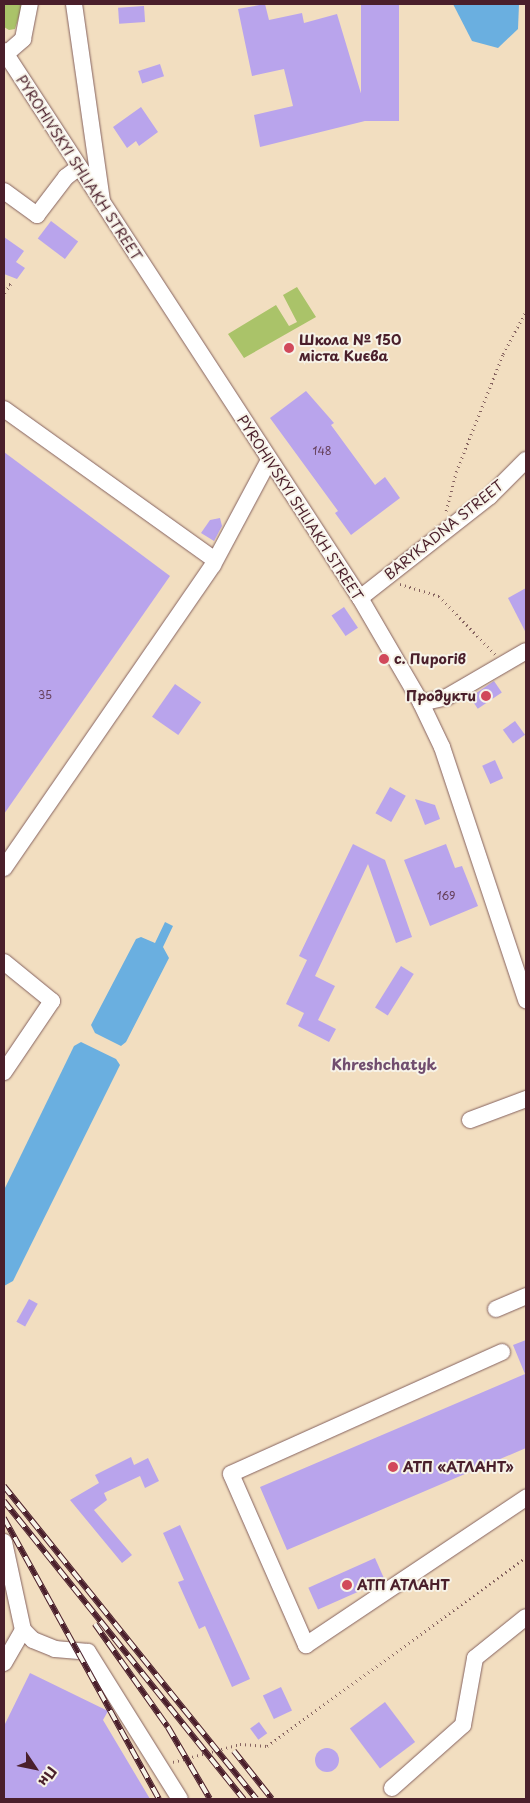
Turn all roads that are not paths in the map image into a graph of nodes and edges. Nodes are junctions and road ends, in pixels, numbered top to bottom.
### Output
1 (30, 4) edge
2 (74, 4) edge
3 (5, 52) edge
4 (78, 168) junction
5 (4, 192) edge
6 (103, 207) junction
7 (4, 409) edge
8 (269, 460) junction
9 (526, 460) edge
10 (215, 560) junction
11 (360, 598) junction
12 (526, 651) edge
13 (421, 703) junction
14 (4, 868) edge
15 (4, 962) edge
16 (526, 1000) edge
17 (4, 1072) edge
18 (526, 1099) edge
19 (470, 1120) dead end
20 (526, 1296) edge
21 (496, 1309) dead end
22 (502, 1352) dead end
23 (526, 1498) edge
24 (4, 1542) edge
25 (526, 1617) edge
26 (23, 1630) junction
27 (4, 1663) edge
28 (392, 1788) dead end
29 (180, 1799) edge

1 - 3 street
2 - 6 street
3 - 4 street, PYROHIVSKYI SHLIAKH STREET
4 - 5 street
4 - 6 street, PYROHIVSKYI SHLIAKH STREET
6 - 8 street, PYROHIVSKYI SHLIAKH STREET
7 - 10 street
8 - 10 street
8 - 11 street, PYROHIVSKYI SHLIAKH STREET
9 - 11 street, BARYKADNA STREET
10 - 14 street
11 - 13 street, PYROHIVSKYI SHLIAKH STREET
12 - 13 street
13 - 16 street, PYROHIVSKYI SHLIAKH STREET
15 - 17 street
18 - 19 street
20 - 21 street
22 - 23 street
24 - 26 street
25 - 28 street
26 - 27 street
26 - 29 street

